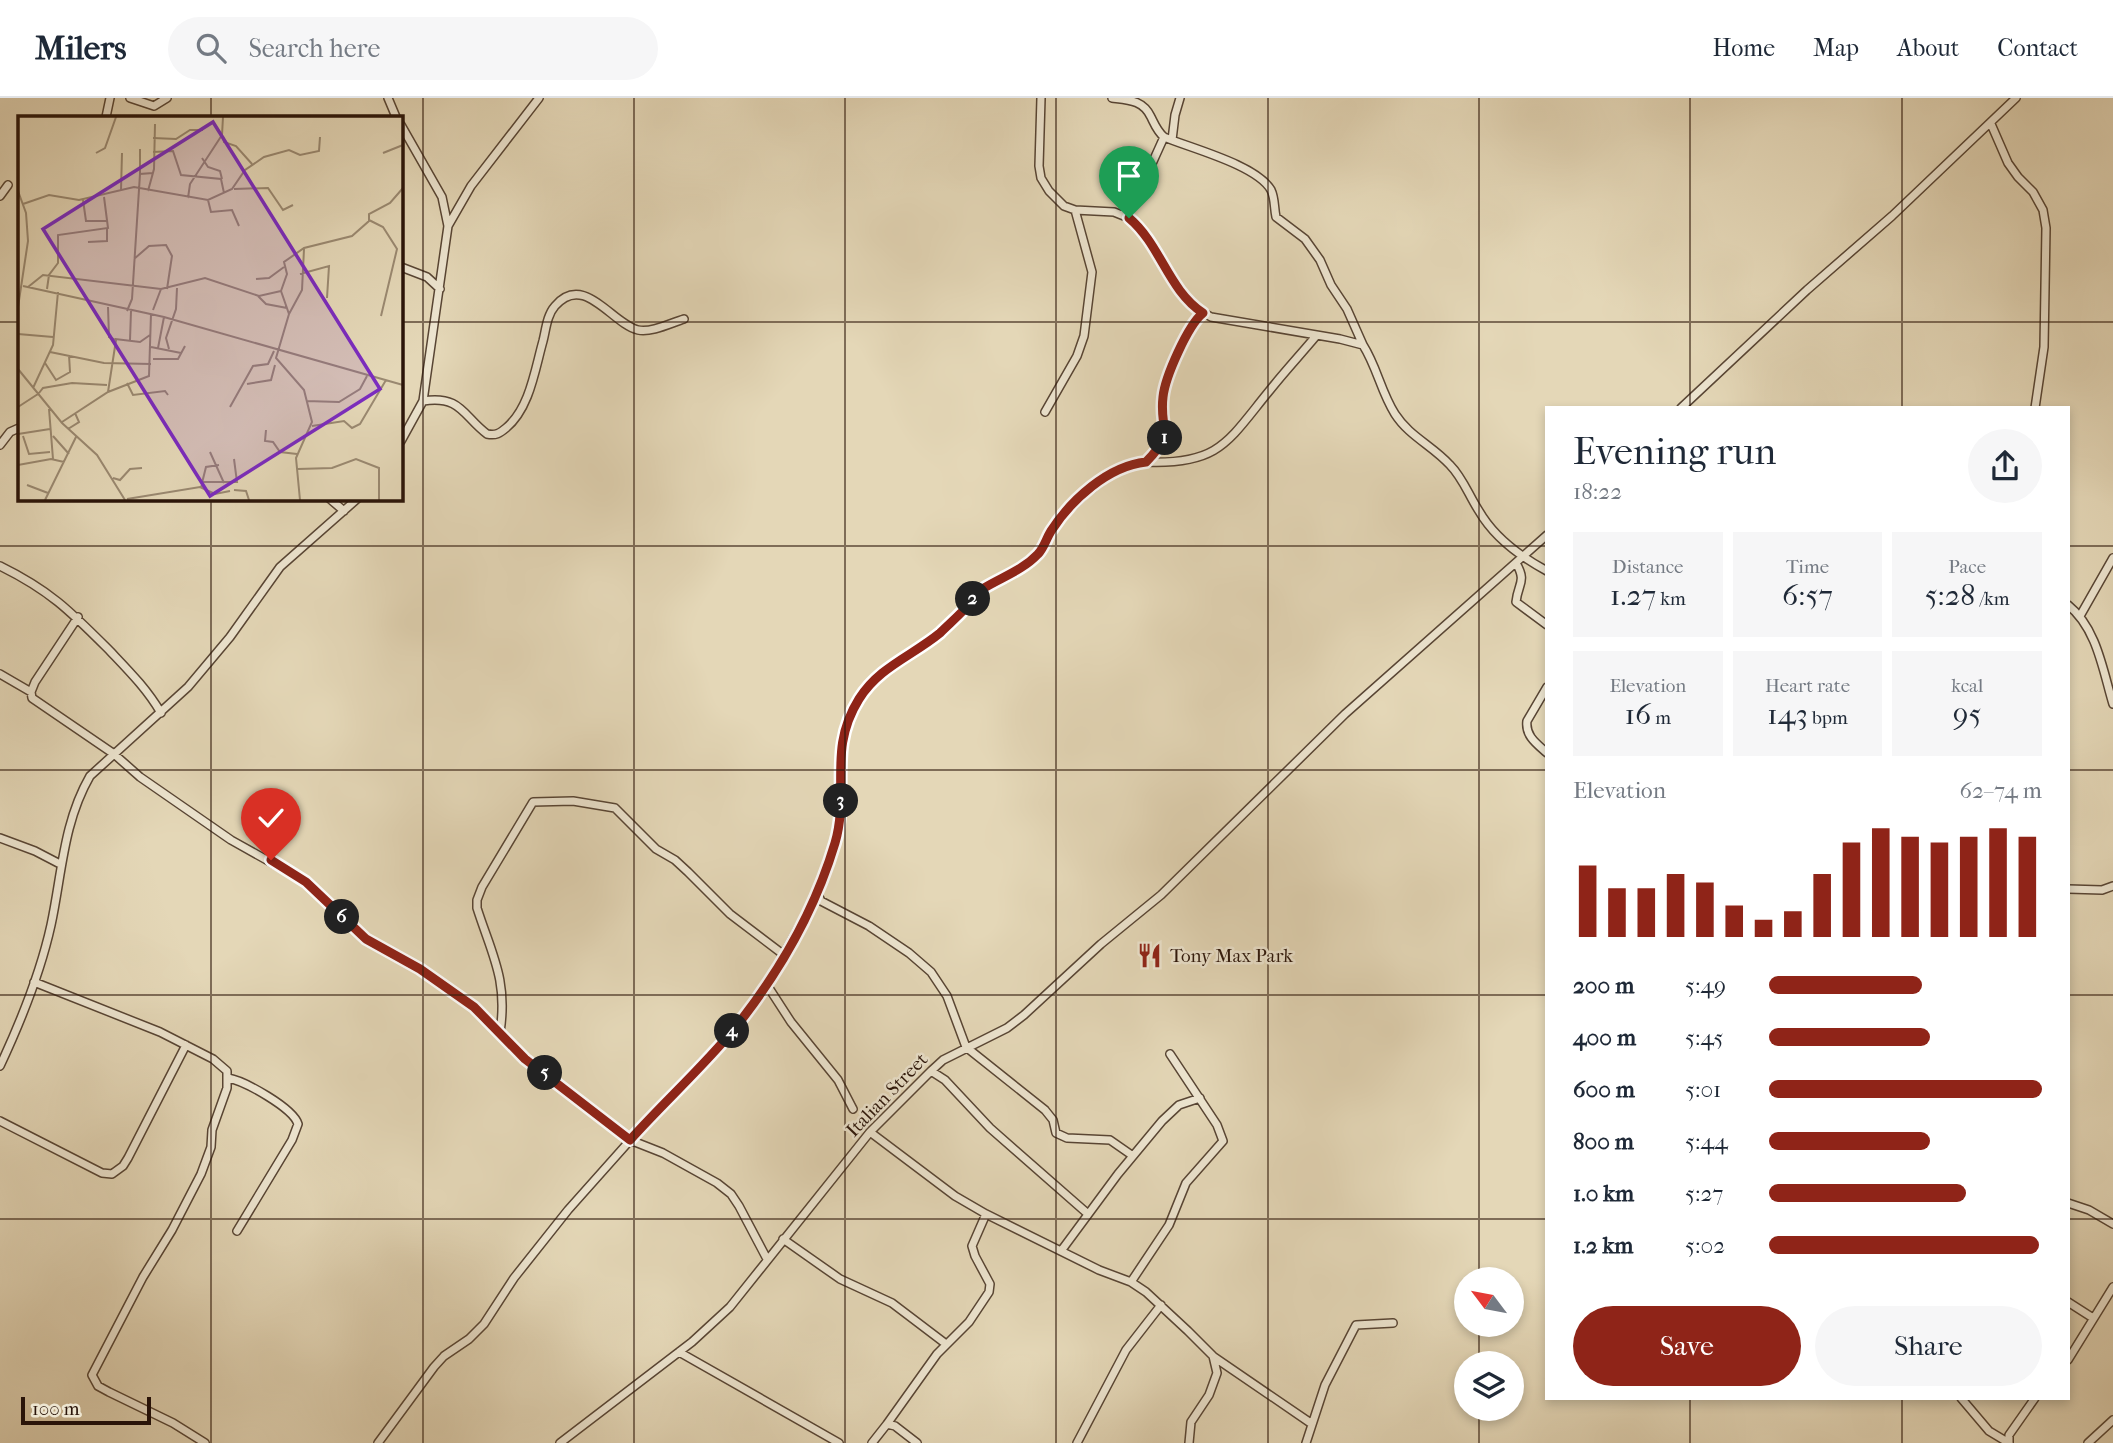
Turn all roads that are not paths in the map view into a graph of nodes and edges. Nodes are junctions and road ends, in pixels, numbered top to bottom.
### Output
1 (110, 98) edge
2 (130, 98) edge
3 (167, 98) edge
4 (388, 98) edge
5 (540, 98) edge
6 (1041, 98) edge
7 (1112, 98) edge
8 (1180, 98) edge
9 (2017, 98) edge
10 (106, 116) edge
11 (396, 116) edge
12 (1991, 124) junction
13 (402, 127) edge
14 (1164, 137) junction
15 (1172, 140) junction
16 (8, 186) dead end
17 (0, 196) edge
18 (1074, 210) junction
19 (1124, 215) junction
20 (447, 226) junction
21 (402, 267) edge
22 (440, 289) junction
23 (1203, 313) junction
24 (684, 319) dead end
25 (1317, 336) junction
26 (1363, 345) junction
27 (423, 401) junction
28 (1683, 406) edge
29 (2035, 406) edge
30 (1045, 412) dead end
31 (18, 428) edge
32 (402, 439) edge
33 (0, 445) edge
34 (1146, 462) junction
35 (331, 500) edge
36 (356, 500) edge
37 (344, 511) junction
38 (1545, 537) edge
39 (2113, 558) edge
40 (1519, 560) junction
41 (0, 566) edge
42 (1545, 570) edge
43 (2070, 608) edge
44 (2080, 615) junction
45 (78, 617) junction
46 (1545, 624) edge
47 (0, 674) edge
48 (1545, 690) edge
49 (32, 692) junction
50 (2113, 704) edge
51 (161, 713) junction
52 (1545, 751) edge
53 (114, 754) junction
54 (0, 838) edge
55 (60, 864) junction
56 (2113, 886) edge
57 (2070, 889) edge
58 (817, 892) junction
59 (783, 955) junction
60 (34, 982) junction
61 (767, 985) junction
62 (499, 1032) junction
63 (186, 1045) junction
64 (966, 1047) junction
65 (1170, 1054) dead end
66 (0, 1066) edge
67 (931, 1071) junction
68 (228, 1078) junction
69 (1199, 1098) junction
70 (853, 1109) dead end
71 (0, 1121) edge
72 (870, 1132) junction
73 (630, 1140) junction
74 (1133, 1156) junction
75 (2070, 1204) edge
76 (986, 1214) junction
77 (1088, 1214) junction
78 (2113, 1224) edge
79 (237, 1231) dead end
80 (783, 1239) junction
81 (1061, 1251) junction
82 (767, 1259) junction
83 (1130, 1282) junction
84 (2113, 1287) edge
85 (2070, 1304) edge
86 (1161, 1305) junction
87 (2093, 1318) junction
88 (1393, 1323) dead end
89 (946, 1343) junction
90 (679, 1352) junction
91 (1213, 1356) junction
92 (2070, 1357) edge
93 (1963, 1400) edge
94 (2034, 1400) edge
95 (2113, 1420) edge
96 (887, 1424) junction
97 (1312, 1424) junction
98 (205, 1443) edge
99 (378, 1443) edge
100 (560, 1443) edge
101 (839, 1443) edge
102 (872, 1443) edge
103 (918, 1443) edge
104 (1077, 1443) edge
105 (1189, 1443) edge
106 (1306, 1443) edge
107 (2009, 1443) edge
108 (2088, 1443) edge

1 - 10 street
2 - 3 street
4 - 11 street
5 - 20 street
6 - 18 street
7 - 14 street
8 - 15 street
9 - 12 street
12 - 28 street
12 - 29 street
13 - 20 street
14 - 15 street
14 - 19 street
15 - 26 street
16 - 17 street
18 - 19 street
18 - 30 street
19 - 23 street
20 - 22 street
21 - 22 street
22 - 27 street
23 - 25 street
23 - 34 street
24 - 27 street
25 - 26 street
25 - 34 street
26 - 40 street
27 - 32 street
31 - 33 street
34 - 58 street
35 - 37 street
36 - 37 street
37 - 51 street
38 - 40 street, Italian Street
39 - 44 street
40 - 42 street
40 - 46 street
40 - 64 street, Italian Street
41 - 45 street
43 - 44 street
44 - 50 street
45 - 49 street
45 - 51 street
47 - 49 street
48 - 52 street
49 - 53 street
51 - 53 street
53 - 55 street
53 - 62 street
54 - 55 street
55 - 60 street
56 - 57 street
58 - 59 street
58 - 64 street
59 - 61 street
59 - 62 street
60 - 63 street
60 - 66 street
61 - 70 street
61 - 73 street
62 - 73 street
63 - 68 street
63 - 71 street
64 - 67 street, Italian Street
64 - 74 street
65 - 69 street
67 - 72 street, Italian Street
67 - 77 street
68 - 79 street
68 - 98 street
69 - 74 street
69 - 83 street
72 - 76 street
72 - 80 street, Italian Street
73 - 82 street
73 - 99 street
74 - 77 street
75 - 78 street
76 - 81 street
76 - 89 street
77 - 81 street
80 - 82 street, Italian Street
80 - 89 street
81 - 83 street
82 - 90 street, Italian Street
83 - 86 street
84 - 87 street
85 - 87 street
86 - 91 street
86 - 104 street
87 - 92 street
88 - 97 street
89 - 96 street
90 - 100 street, Italian Street
90 - 101 street
91 - 97 street
91 - 105 street
93 - 107 street
94 - 107 street
95 - 108 street
96 - 102 street
96 - 103 street
97 - 106 street

